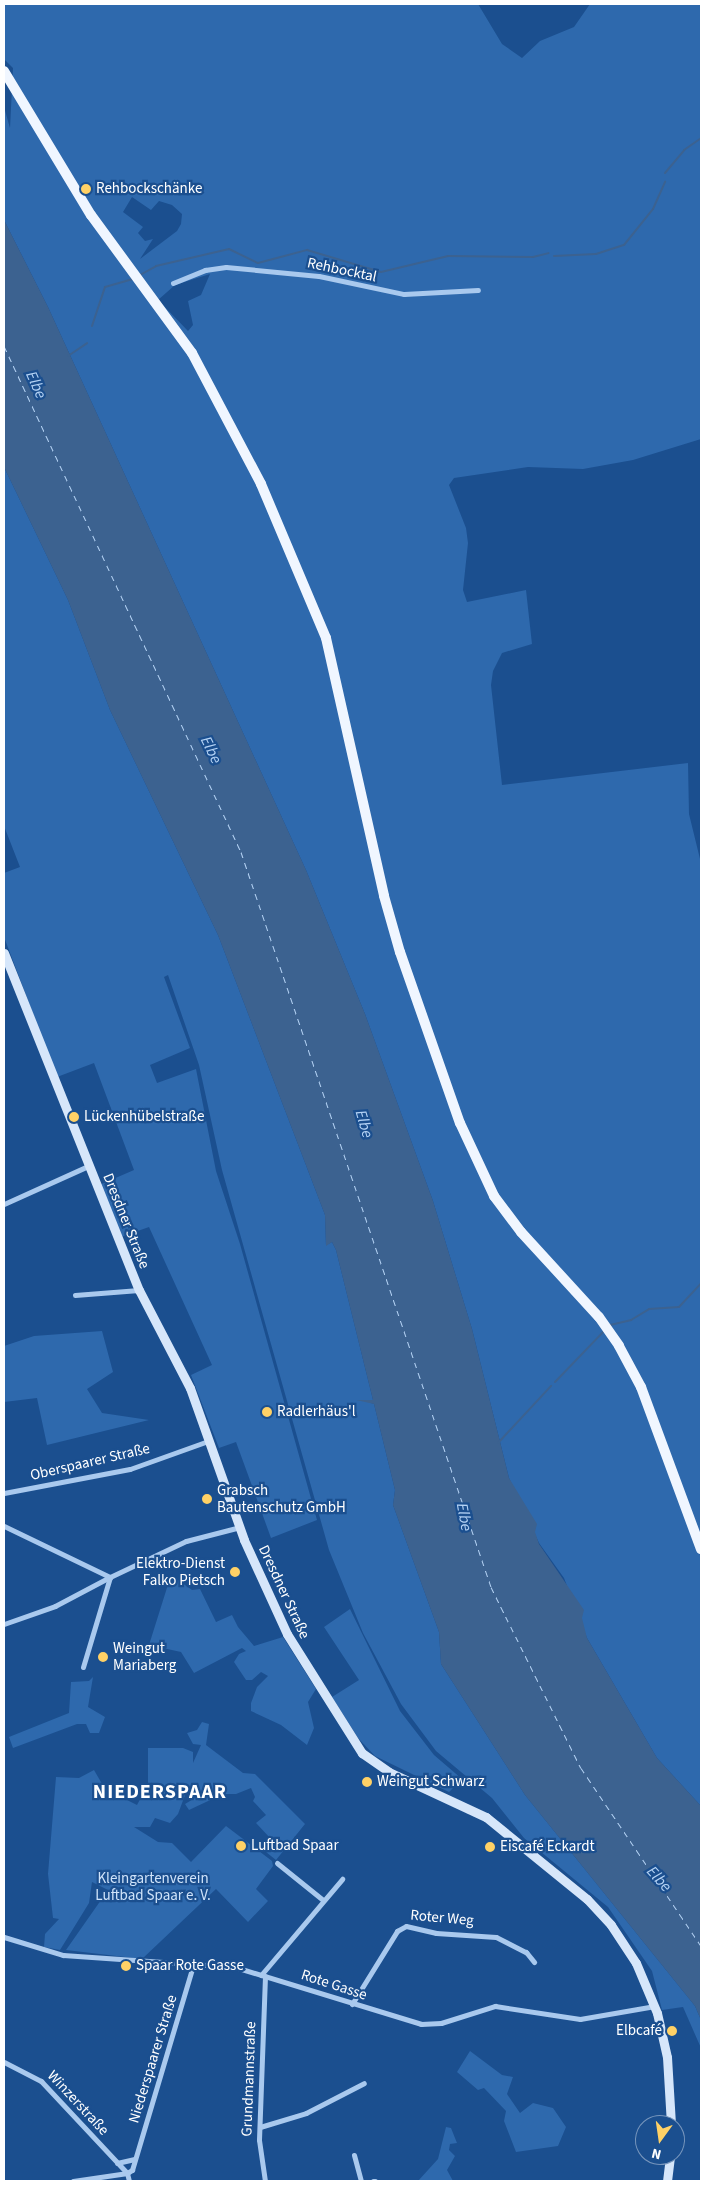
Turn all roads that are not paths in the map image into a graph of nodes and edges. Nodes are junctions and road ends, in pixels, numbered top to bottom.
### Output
1 (4, 71) edge
2 (173, 283) dead end
3 (478, 290) dead end
4 (4, 954) edge
5 (88, 1166) junction
6 (4, 1204) edge
7 (139, 1290) junction
8 (75, 1295) dead end
9 (208, 1441) junction
10 (4, 1493) edge
11 (4, 1526) edge
12 (240, 1527) junction
13 (701, 1549) edge
14 (110, 1577) junction
15 (4, 1624) edge
16 (83, 1667) dead end
17 (277, 1863) dead end
18 (342, 1879) dead end
19 (323, 1900) junction
20 (4, 1937) edge
21 (534, 1962) dead end
22 (193, 1966) junction
23 (263, 1975) junction
24 (352, 2004) junction
25 (655, 2006) junction
26 (4, 2062) edge
27 (364, 2083) dead end
28 (670, 2115) edge
29 (260, 2127) junction
30 (354, 2154) dead end
31 (135, 2159) junction
32 (117, 2163) junction
33 (669, 2165) edge
34 (127, 2173) junction
35 (73, 2181) edge
36 (128, 2181) edge
37 (265, 2181) edge
38 (361, 2181) edge
39 (667, 2181) edge

1 - 13 main road
2 - 3 street, Rehbocktal
4 - 5 main road, Dresdner Straße
5 - 6 street
5 - 7 main road, Dresdner Straße
7 - 8 street
7 - 9 main road, Dresdner Straße
9 - 10 street, Oberspaarer Straße
9 - 12 main road, Dresdner Straße
11 - 14 street
12 - 14 street
12 - 25 main road, Dresdner Straße
14 - 15 street
14 - 16 street
17 - 19 street
18 - 19 street
19 - 23 street
20 - 22 street, Rote Gasse
21 - 24 street, Roter Weg
22 - 23 street, Rote Gasse
22 - 31 street, Niederspaarer Straße
23 - 24 street, Rote Gasse
23 - 29 street, Grundmannstraße
24 - 25 street, Rote Gasse
25 - 28 main road, Dresdner Straße
26 - 32 street, Winzerstraße
27 - 29 street
29 - 37 street, Grundmannstraße
30 - 38 street
31 - 32 street
31 - 34 street, Niederspaarer Straße
32 - 34 street, Winzerstraße
33 - 39 main road
34 - 35 street
34 - 36 street

